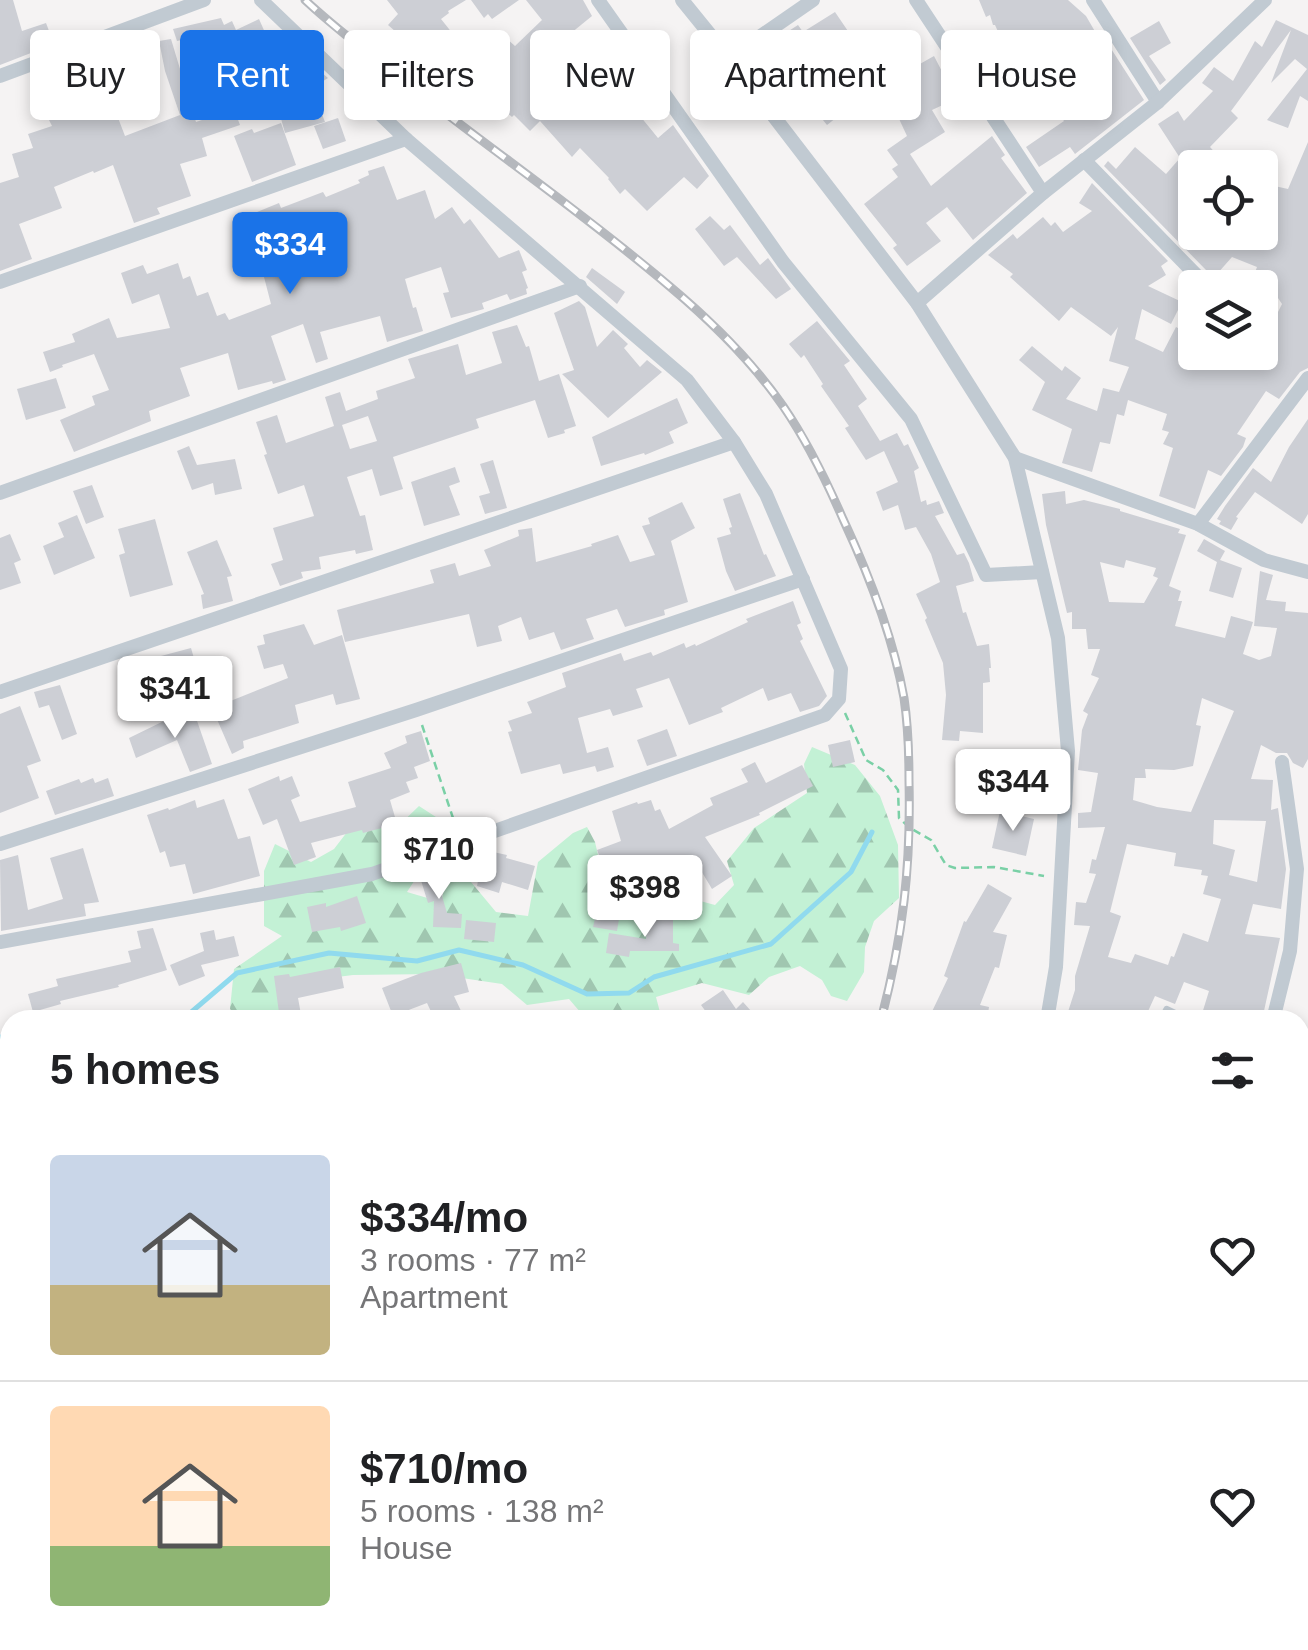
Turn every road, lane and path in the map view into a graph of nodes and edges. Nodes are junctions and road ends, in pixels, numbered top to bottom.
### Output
1 (204, 0) edge
2 (261, 0) edge
3 (598, 0) edge
4 (682, 0) edge
5 (813, 0) edge
6 (916, 0) edge
7 (1092, 0) edge
8 (1265, 0) edge
9 (706, 30) edge
10 (770, 30) edge
11 (0, 76) edge
12 (1158, 102) junction
13 (776, 120) edge
14 (406, 139) junction
15 (1084, 160) junction
16 (1043, 192) junction
17 (1191, 270) edge
18 (0, 282) edge
19 (580, 286) junction
20 (916, 304) junction
21 (1308, 378) edge
22 (734, 442) junction
23 (1015, 458) junction
24 (0, 493) edge
25 (1198, 524) junction
26 (1042, 572) junction
27 (1308, 572) edge
28 (803, 579) junction
29 (0, 692) edge
30 (839, 699) junction
31 (416, 710) junction
32 (1282, 762) dead end
33 (461, 842) junction
34 (0, 844) edge
35 (1061, 879) junction
36 (0, 942) edge
37 (1049, 1010) edge
38 (1275, 1010) edge

1 - 11 street
2 - 14 street
3 - 26 street
4 - 9 street
5 - 10 street
6 - 16 street
7 - 12 street
8 - 12 street
12 - 15 street
13 - 20 street
14 - 18 street
14 - 19 street
15 - 16 street
15 - 17 street
16 - 20 street
19 - 22 street
19 - 24 street
20 - 23 street
21 - 25 street
22 - 28 street
22 - 29 street
23 - 25 street
23 - 26 street
25 - 27 street
26 - 35 street
28 - 30 street
28 - 31 street
30 - 33 street
30 - 35 path
31 - 33 path
31 - 34 street
32 - 38 street
33 - 36 street
35 - 37 street

